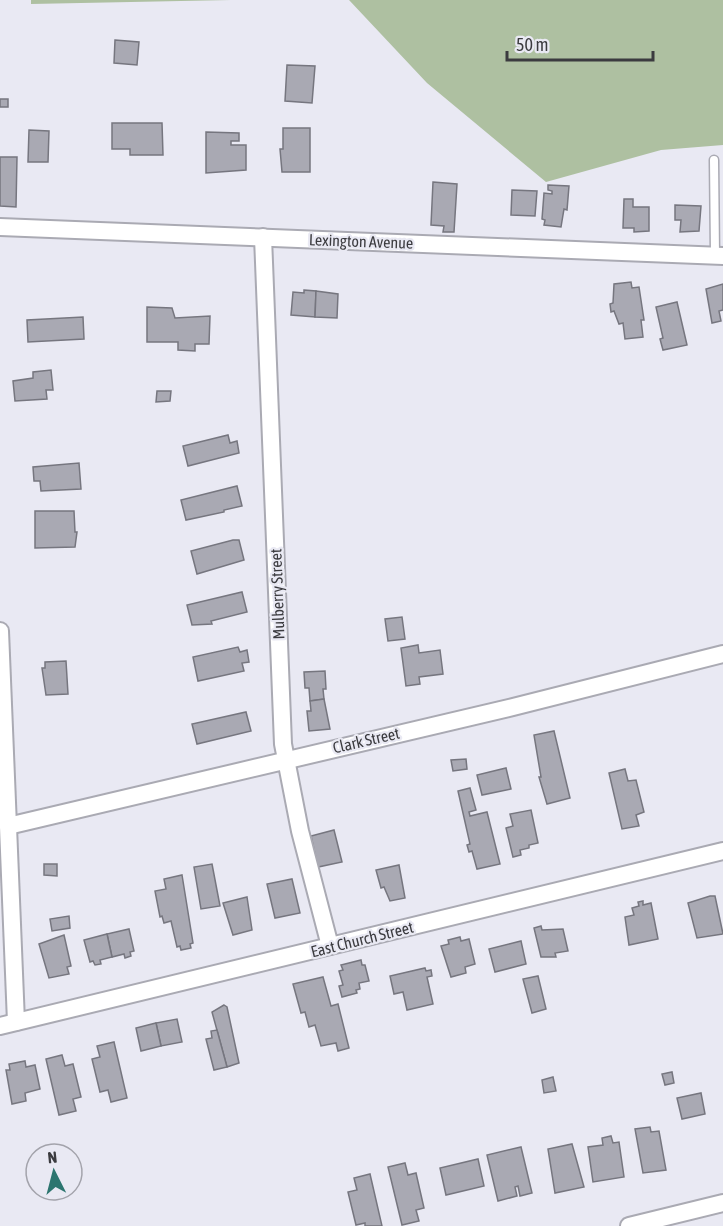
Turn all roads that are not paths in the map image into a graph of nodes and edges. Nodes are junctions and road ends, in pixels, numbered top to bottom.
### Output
1 (714, 160) dead end
2 (0, 227) edge
3 (263, 237) junction
4 (719, 255) edge
5 (0, 631) edge
6 (723, 654) edge
7 (285, 759) junction
8 (8, 826) junction
9 (723, 851) edge
10 (330, 946) junction
11 (8, 1024) edge
12 (723, 1203) edge
13 (629, 1226) edge

1 - 4 lane
2 - 3 street, Lexington Avenue
3 - 4 street, Lexington Avenue
3 - 7 street, Mulberry Street
5 - 8 street
6 - 7 street, Clark Street
7 - 8 street, Clark Street
7 - 10 street, Mulberry Street
8 - 11 street
9 - 10 street, East Church Street
10 - 11 street, East Church Street
12 - 13 street

